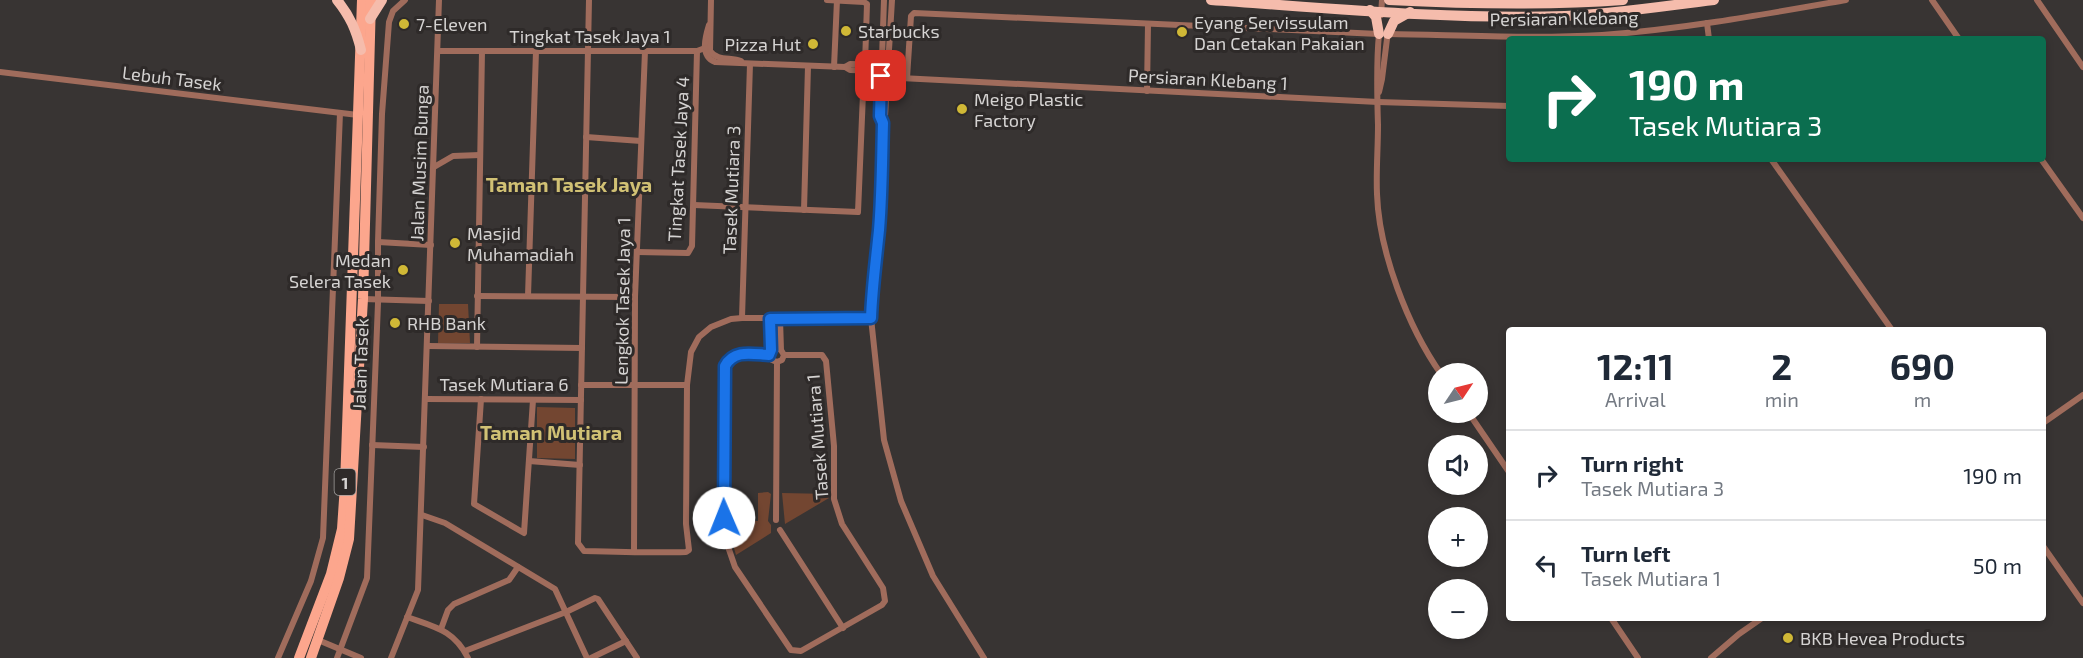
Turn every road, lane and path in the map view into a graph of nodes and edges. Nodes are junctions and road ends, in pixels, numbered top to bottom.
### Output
1 (337, 0) edge
2 (362, 0) edge
3 (371, 0) edge
4 (382, 0) edge
5 (405, 0) edge
6 (439, 0) edge
7 (589, 0) edge
8 (711, 0) edge
9 (827, 0) edge
10 (837, 0) edge
11 (884, 0) edge
12 (892, 0) edge
13 (1211, 0) edge
14 (1623, 0) edge
15 (1714, 0) edge
16 (1846, 0) edge
17 (1932, 0) edge
18 (2037, 0) edge
19 (1553, 2) edge
20 (1569, 2) edge
21 (1409, 4) edge
22 (1385, 5) edge
23 (1589, 5) edge
24 (1549, 16) junction
25 (370, 19) junction
26 (1707, 23) junction
27 (1148, 24) junction
28 (709, 25) junction
29 (1384, 34) junction
30 (1709, 36) edge
31 (1957, 36) edge
32 (705, 48) junction
33 (361, 50) junction
34 (438, 51) junction
35 (482, 51) junction
36 (536, 51) junction
37 (588, 51) junction
38 (645, 51) junction
39 (697, 51) junction
40 (750, 64) junction
41 (808, 66) junction
42 (834, 67) junction
43 (865, 67) junction
44 (2083, 67) edge
45 (885, 71) junction
46 (0, 72) edge
47 (907, 78) junction
48 (1147, 91) junction
49 (1378, 99) junction
50 (1506, 106) edge
51 (340, 113) junction
52 (358, 115) junction
53 (586, 137) junction
54 (641, 141) junction
55 (480, 154) junction
56 (1773, 162) edge
57 (2043, 162) edge
58 (434, 168) junction
59 (694, 205) junction
60 (744, 207) junction
61 (804, 210) junction
62 (2083, 218) edge
63 (378, 242) junction
64 (431, 245) junction
65 (637, 252) junction
66 (352, 284) junction
67 (477, 296) junction
68 (528, 296) junction
69 (583, 296) junction
70 (635, 297) junction
71 (362, 301) junction
72 (379, 301) junction
73 (429, 301) junction
74 (742, 318) junction
75 (871, 318) junction
76 (770, 319) junction
77 (780, 319) junction
78 (1890, 327) edge
79 (350, 330) junction
80 (428, 346) junction
81 (477, 347) junction
82 (582, 348) junction
83 (783, 352) junction
84 (770, 353) junction
85 (777, 362) junction
86 (1434, 363) edge
87 (581, 385) junction
88 (687, 385) junction
89 (634, 386) junction
90 (2083, 395) edge
91 (426, 399) junction
92 (481, 399) junction
93 (533, 400) junction
94 (581, 400) junction
95 (2046, 421) edge
96 (1476, 423) edge
97 (372, 445) junction
98 (424, 447) junction
99 (529, 461) junction
100 (580, 465) junction
101 (1506, 468) edge
102 (422, 515) junction
103 (776, 520) dead end
104 (780, 530) dead end
105 (2046, 550) edge
106 (634, 552) junction
107 (518, 567) junction
108 (2083, 603) edge
109 (566, 612) junction
110 (407, 617) junction
111 (1613, 621) edge
112 (1758, 621) edge
113 (843, 628) junction
114 (441, 629) junction
115 (318, 640) junction
116 (626, 641) junction
117 (340, 650) junction
118 (465, 651) junction
119 (278, 658) edge
120 (299, 658) edge
121 (311, 658) edge
122 (337, 658) edge
123 (361, 658) edge
124 (391, 658) edge
125 (468, 658) edge
126 (589, 658) edge
127 (637, 658) edge
128 (984, 658) edge
129 (1638, 658) edge
130 (1711, 658) edge

1 - 33 highway
2 - 33 main road, 1
3 - 25 main road, 1
4 - 25 highway
5 - 63 street, Jalan Tasek
6 - 34 street, Jalan Musim Bunga
7 - 37 street
8 - 28 street
9 - 10 street
10 - 42 street
10 - 43 street
11 - 45 street
12 - 45 street
13 - 22 highway
14 - 23 highway
15 - 23 highway
16 - 26 street, Persiaran Klebang
17 - 31 street
18 - 44 street
19 - 20 highway
19 - 21 highway
20 - 23 highway
20 - 24 highway
21 - 22 highway
21 - 24 highway
21 - 29 highway
22 - 29 street
22 - 29 highway
23 - 24 highway
25 - 71 main road, 1
26 - 29 street, Persiaran Klebang
26 - 30 street
27 - 29 street, Persiaran Klebang
27 - 47 street, Persiaran Klebang
27 - 48 street
28 - 32 street
28 - 40 street
29 - 49 street
32 - 39 street, Tingkat Tasek Jaya 1
32 - 40 street
33 - 52 main road, 1
34 - 35 street, Tingkat Tasek Jaya 1
34 - 58 street, Jalan Musim Bunga
35 - 36 street, Tingkat Tasek Jaya 1
35 - 55 street
36 - 37 street, Tingkat Tasek Jaya 1
36 - 68 street
37 - 38 street, Tingkat Tasek Jaya 1
37 - 53 street
38 - 39 street, Tingkat Tasek Jaya 1
38 - 54 street, Lengkok Tasek Jaya 1
39 - 59 street, Tingkat Tasek Jaya 4
40 - 41 street
40 - 60 street, Tasek Mutiara 3
41 - 42 street
41 - 61 street
42 - 43 street, Persiaran Klebang 1
43 - 45 street, Persiaran Klebang 1
43 - 61 street
45 - 47 street, Persiaran Klebang 1
45 - 75 street
46 - 51 street, Lebuh Tasek
47 - 48 street, Persiaran Klebang 1
48 - 49 street, Persiaran Klebang 1
49 - 50 street, Persiaran Klebang 1
49 - 86 street
51 - 52 street, Lebuh Tasek
51 - 119 street, Jalan Tasek
52 - 66 main road, 1
53 - 54 street
53 - 69 street
54 - 65 street, Lengkok Tasek Jaya 1
55 - 58 street
55 - 67 street
56 - 78 street
57 - 62 street
58 - 64 street, Jalan Musim Bunga
59 - 60 street
59 - 65 street, Tingkat Tasek Jaya 4
60 - 61 street
60 - 74 street, Tasek Mutiara 3
63 - 64 street
63 - 72 street, Jalan Tasek
64 - 73 street, Jalan Musim Bunga
65 - 70 street, Lengkok Tasek Jaya 1
66 - 71 main road
66 - 79 main road, 1
67 - 68 street
67 - 81 street
68 - 69 street
69 - 70 street
69 - 82 street
70 - 89 street, Lengkok Tasek Jaya 1
71 - 72 street
71 - 79 main road
71 - 115 main road, 1
72 - 73 street
72 - 97 street, Jalan Tasek
73 - 80 street, Jalan Musim Bunga
74 - 76 street
74 - 88 street
75 - 77 street
75 - 128 street
76 - 77 street
76 - 84 street
77 - 83 street
79 - 120 main road, 1
80 - 81 street
80 - 91 street, Jalan Musim Bunga
81 - 82 street
82 - 87 street
83 - 84 street
83 - 85 street
83 - 113 street, Tasek Mutiara 1
84 - 85 street
84 - 113 street
85 - 103 street
87 - 89 street
87 - 94 street
88 - 89 street
88 - 106 street
89 - 106 street, Lengkok Tasek Jaya 1
90 - 95 street
91 - 92 street, Tasek Mutiara 6
91 - 98 street, Jalan Musim Bunga
92 - 93 street, Tasek Mutiara 6
92 - 99 street
93 - 94 street, Tasek Mutiara 6
93 - 99 street
94 - 100 street
96 - 101 street
97 - 98 street
97 - 117 street, Jalan Tasek
98 - 102 street, Jalan Musim Bunga
99 - 100 street
100 - 106 street
102 - 107 street
102 - 110 street, Jalan Musim Bunga
104 - 113 street
105 - 108 street
107 - 109 street
107 - 114 street
109 - 116 street
109 - 118 street
109 - 126 street
110 - 114 street
110 - 124 street, Jalan Musim Bunga
111 - 129 street
112 - 130 street
114 - 118 street
115 - 117 street
115 - 121 main road, 1
116 - 126 street
116 - 127 street
117 - 122 street, Jalan Tasek
117 - 123 street
118 - 125 street

